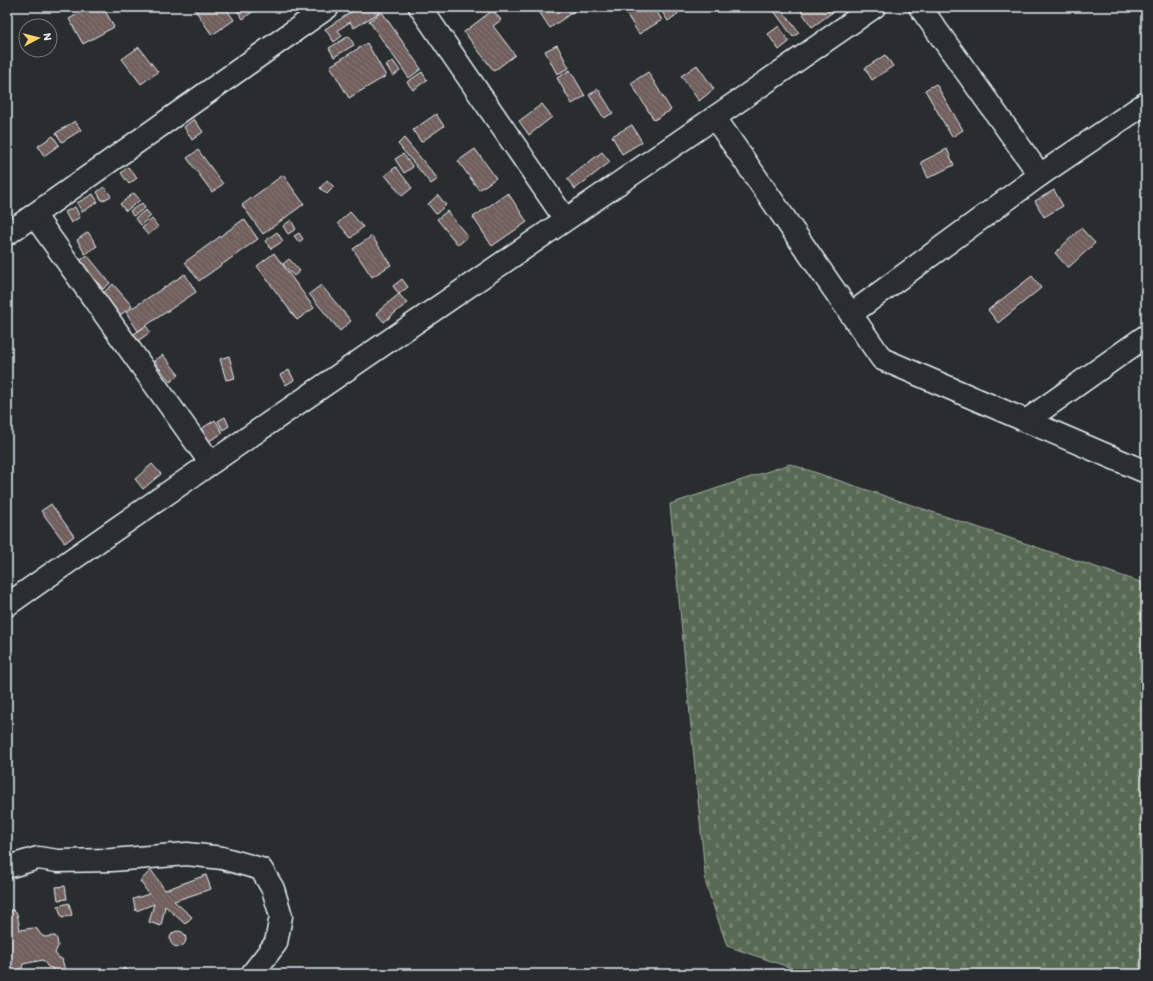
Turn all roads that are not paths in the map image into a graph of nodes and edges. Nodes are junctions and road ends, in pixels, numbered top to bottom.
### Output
1 (328, 7) edge
2 (420, 7) edge
3 (874, 7) edge
4 (920, 7) edge
5 (1146, 103) edge
6 (715, 118) junction
7 (1040, 175) junction
8 (34, 215) junction
9 (565, 219) junction
10 (7, 234) edge
11 (851, 314) junction
12 (1146, 336) edge
13 (1026, 421) junction
14 (210, 462) junction
15 (1146, 472) edge
16 (7, 605) edge
17 (7, 866) edge
18 (252, 974) edge

1 - 8 street
2 - 9 street
3 - 6 street
4 - 7 street
5 - 7 street
6 - 9 street
6 - 11 street
7 - 11 street
8 - 10 street
8 - 14 street
9 - 14 street
11 - 13 street
12 - 13 street
13 - 15 street
14 - 16 street
17 - 18 street

